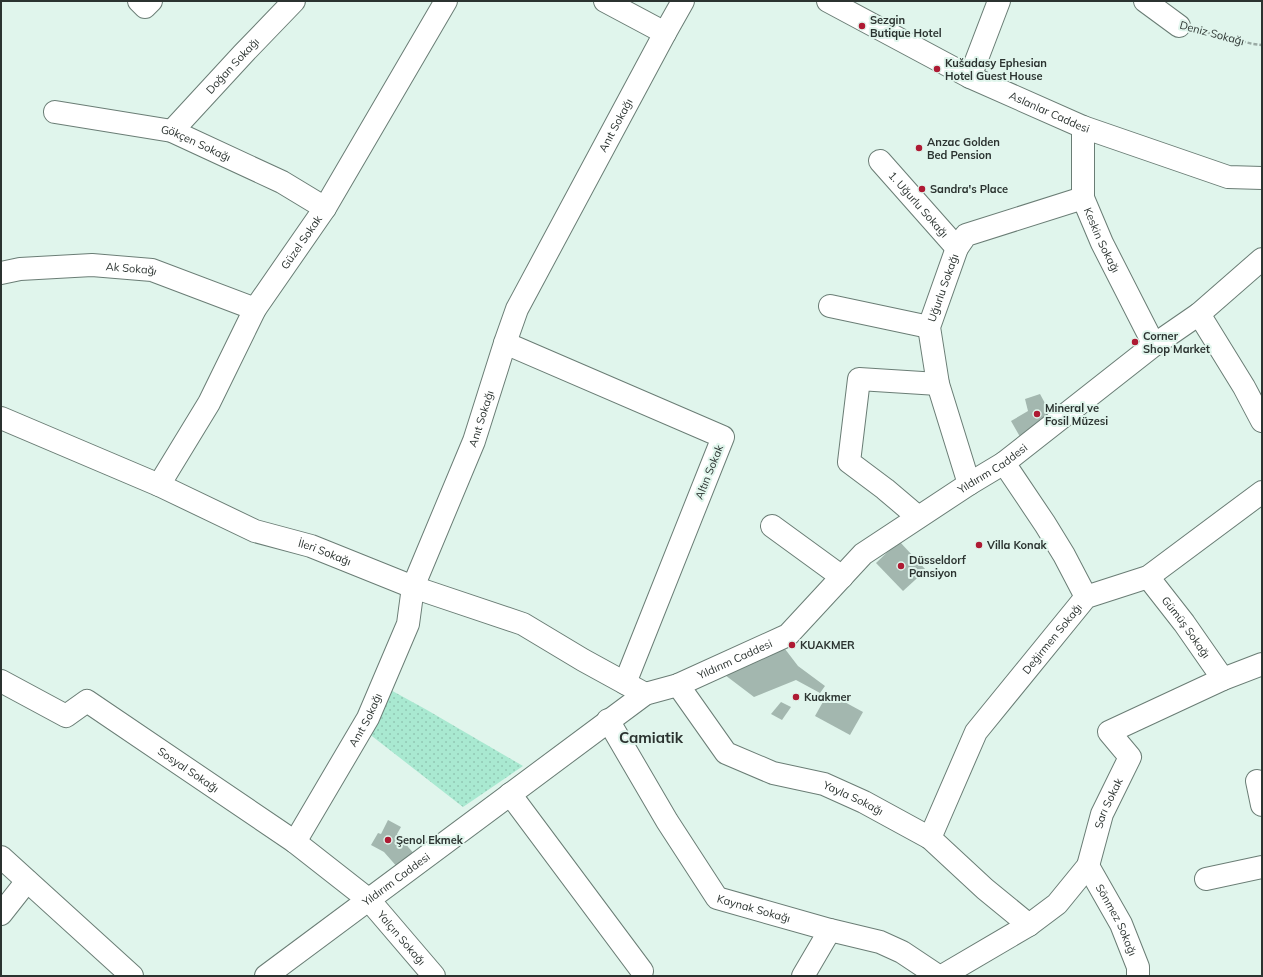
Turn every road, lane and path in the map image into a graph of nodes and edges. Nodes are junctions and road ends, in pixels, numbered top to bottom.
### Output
1 (294, 1) edge
2 (446, 1) edge
3 (605, 1) edge
4 (683, 1) edge
5 (828, 1) edge
6 (999, 1) edge
7 (1145, 1) edge
8 (1179, 26) joint
9 (664, 33) junction
10 (1262, 44) edge
11 (970, 77) junction
12 (55, 112) dead end
13 (1083, 126) junction
14 (172, 131) junction
15 (880, 161) dead end
16 (1262, 178) edge
17 (1083, 198) junction
18 (326, 208) junction
19 (957, 248) junction
20 (1262, 260) edge
21 (1, 273) edge
22 (830, 306) dead end
23 (255, 308) junction
24 (1199, 314) junction
25 (930, 327) junction
26 (505, 343) junction
27 (1154, 345) junction
28 (938, 384) junction
29 (1, 418) edge
30 (1262, 421) edge
31 (1004, 463) junction
32 (969, 484) junction
33 (159, 485) junction
34 (1262, 492) edge
35 (918, 517) junction
36 (772, 526) dead end
37 (842, 577) junction
38 (1148, 577) junction
39 (413, 588) junction
40 (1086, 597) junction
41 (1262, 664) edge
42 (1223, 679) junction
43 (1, 681) edge
44 (625, 682) junction
45 (678, 685) junction
46 (645, 694) junction
47 (608, 720) junction
48 (1257, 781) dead end
49 (510, 794) junction
50 (1262, 805) edge
51 (930, 838) junction
52 (295, 842) junction
53 (1, 857) edge
54 (1088, 866) junction
55 (1262, 867) edge
56 (1206, 879) dead end
57 (27, 881) junction
58 (369, 900) junction
59 (1, 914) edge
60 (1029, 925) junction
61 (830, 930) junction
62 (642, 972) dead end
63 (132, 976) edge
64 (266, 976) edge
65 (434, 976) edge
66 (803, 976) edge
67 (938, 976) edge
68 (942, 976) edge
69 (1138, 976) edge

1 - 14 street, Doğan Sokağı
2 - 18 street, Güzel Sokak
3 - 9 street
4 - 9 street, Anıt Sokağı
5 - 11 street, Aslanlar Caddesi
6 - 11 street
7 - 8 street, Deniz Sokağı
8 - 10 path, Deniz Sokağı
9 - 26 street, Anıt Sokağı
11 - 13 street, Aslanlar Caddesi
12 - 14 street, Gökçen Sokağı
13 - 16 street, Aslanlar Caddesi
13 - 17 street, Keskin Sokağı
14 - 18 street, Gökçen Sokağı
15 - 19 street, 1. Uğurlu Sokağı
17 - 19 street, Uğurlu Sokağı
17 - 27 street, Keskin Sokağı
18 - 23 street, Güzel Sokak
19 - 25 street, Uğurlu Sokağı
20 - 24 street, Yıldırım Caddesi
21 - 23 street, Ak Sokağı
22 - 25 street
23 - 33 street, Güzel Sokak
24 - 27 street, Yıldırım Caddesi
24 - 30 street
25 - 28 street, Uğurlu Sokağı
26 - 39 street, Anıt Sokağı
26 - 44 street, Altın Sokak
27 - 31 street, Yıldırım Caddesi
28 - 32 street, Uğurlu Sokağı
28 - 35 street
29 - 33 street, İleri Sokağı
31 - 32 street, Yıldırım Caddesi
31 - 40 street
32 - 35 street, Yıldırım Caddesi
33 - 39 street, İleri Sokağı
34 - 38 street, Değirmen Sokağı
35 - 37 street, Yıldırım Caddesi
36 - 37 street
37 - 45 street, Yıldırım Caddesi
38 - 40 street, Değirmen Sokağı
38 - 42 street, Gümüş Sokağı
39 - 44 street, İleri Sokağı
39 - 52 street, Anıt Sokağı
40 - 51 street, Değirmen Sokağı
41 - 42 street, Sarı Sokak
42 - 54 street, Sarı Sokak
43 - 52 street, Sosyal Sokağı
44 - 46 street, İleri Sokağı
45 - 46 street, Yıldırım Caddesi
45 - 51 street, Yayla Sokağı
46 - 47 street, Yıldırım Caddesi
47 - 49 street, Yıldırım Caddesi
47 - 61 street, Kaynak Sokağı
48 - 50 street
49 - 58 street, Yıldırım Caddesi
49 - 62 street
51 - 60 street, Yayla Sokağı
52 - 58 street, Sosyal Sokağı
53 - 57 street
54 - 60 street, Sarı Sokak
54 - 69 street, Sönmez Sokağı
55 - 56 street
57 - 59 street
57 - 63 street
58 - 64 street, Yıldırım Caddesi
58 - 65 street, Yalçın Sokağı
60 - 68 street, Sarı Sokak
61 - 66 street
61 - 67 street, Kaynak Sokağı

